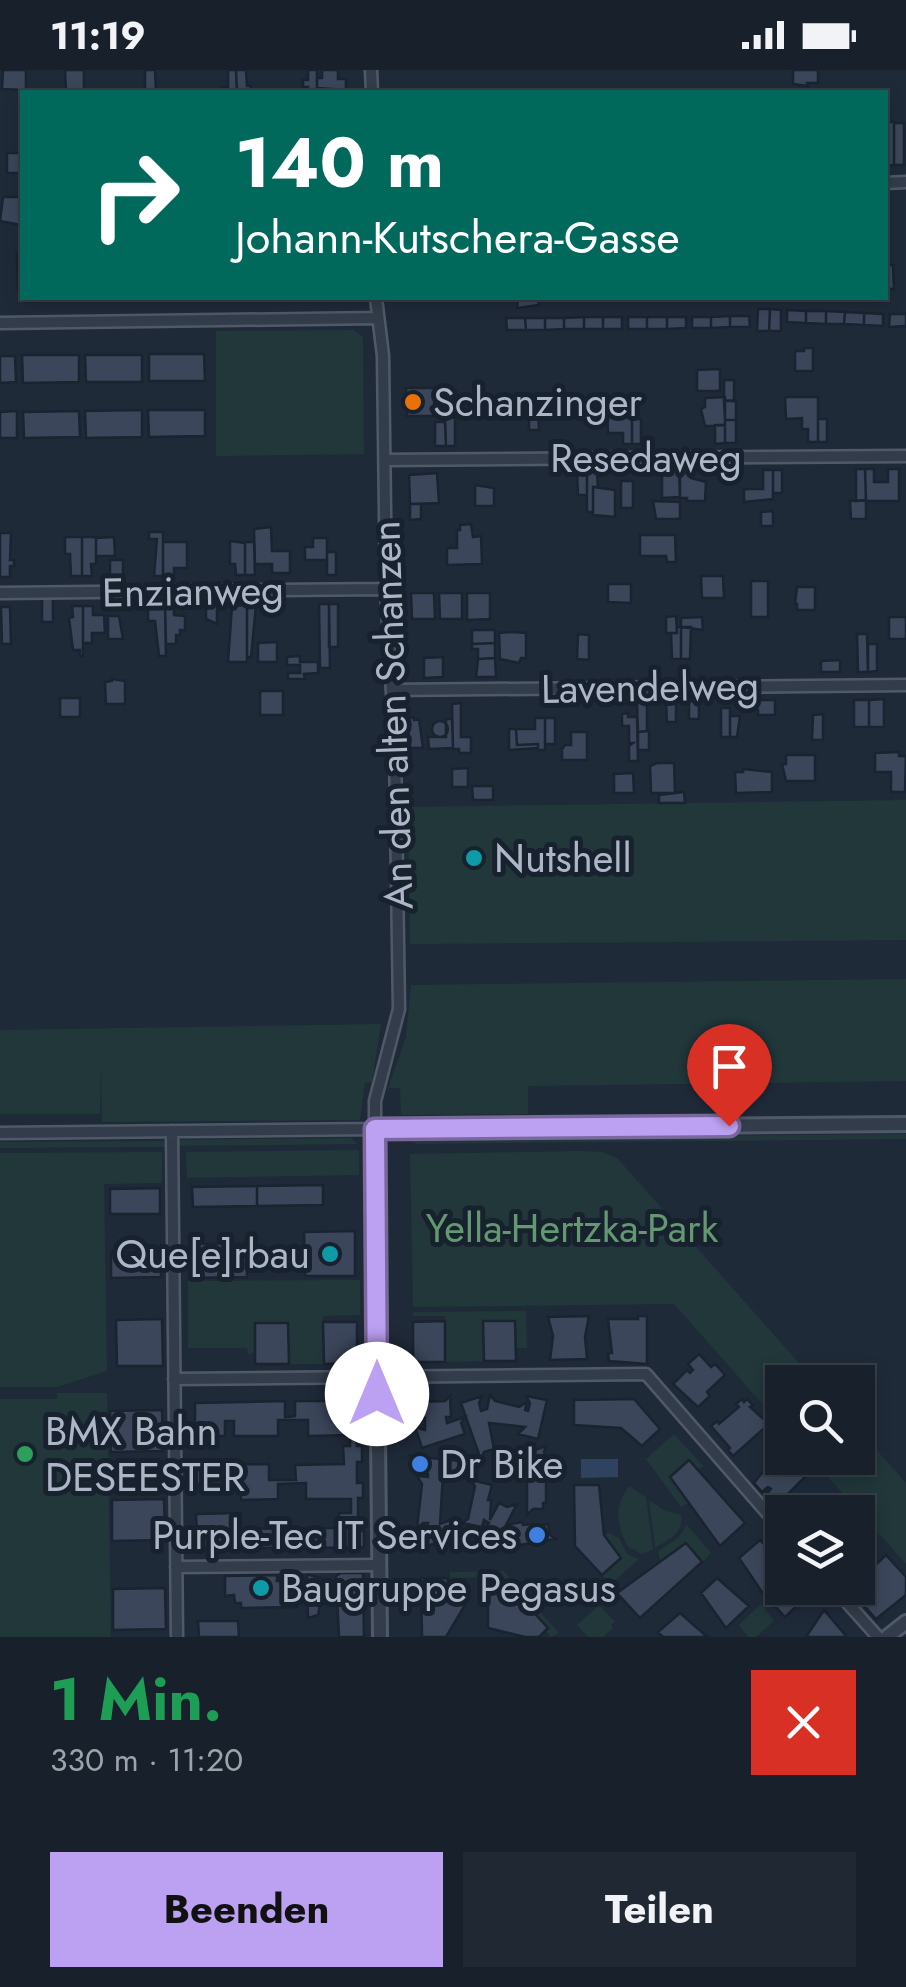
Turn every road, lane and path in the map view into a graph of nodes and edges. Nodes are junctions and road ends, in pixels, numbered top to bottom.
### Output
1 (376, 300) edge
2 (377, 318) junction
3 (0, 323) edge
4 (906, 456) edge
5 (385, 460) junction
6 (386, 590) junction
7 (0, 593) edge
8 (906, 685) edge
9 (394, 690) junction
10 (906, 1124) edge
11 (375, 1129) junction
12 (172, 1131) junction
13 (0, 1133) edge
14 (376, 1377) junction
15 (174, 1379) junction
16 (765, 1510) edge
17 (378, 1566) junction
18 (176, 1567) junction
19 (849, 1605) edge
20 (906, 1622) edge
21 (178, 1637) edge
22 (380, 1637) edge
23 (878, 1637) edge
24 (887, 1637) edge

1 - 2 street, An den alten Schanzen
2 - 3 street
2 - 5 street, An den alten Schanzen
4 - 5 street, Resedaweg
5 - 6 street, An den alten Schanzen
6 - 7 street, Enzianweg
6 - 9 street, An den alten Schanzen
8 - 9 street, Lavendelweg
9 - 11 street, An den alten Schanzen
10 - 11 street
11 - 12 street
11 - 14 street
12 - 13 street
12 - 15 street
14 - 15 street
14 - 16 street
14 - 17 street
15 - 18 street
17 - 18 street
17 - 22 street
18 - 21 street
19 - 23 street
20 - 24 street

